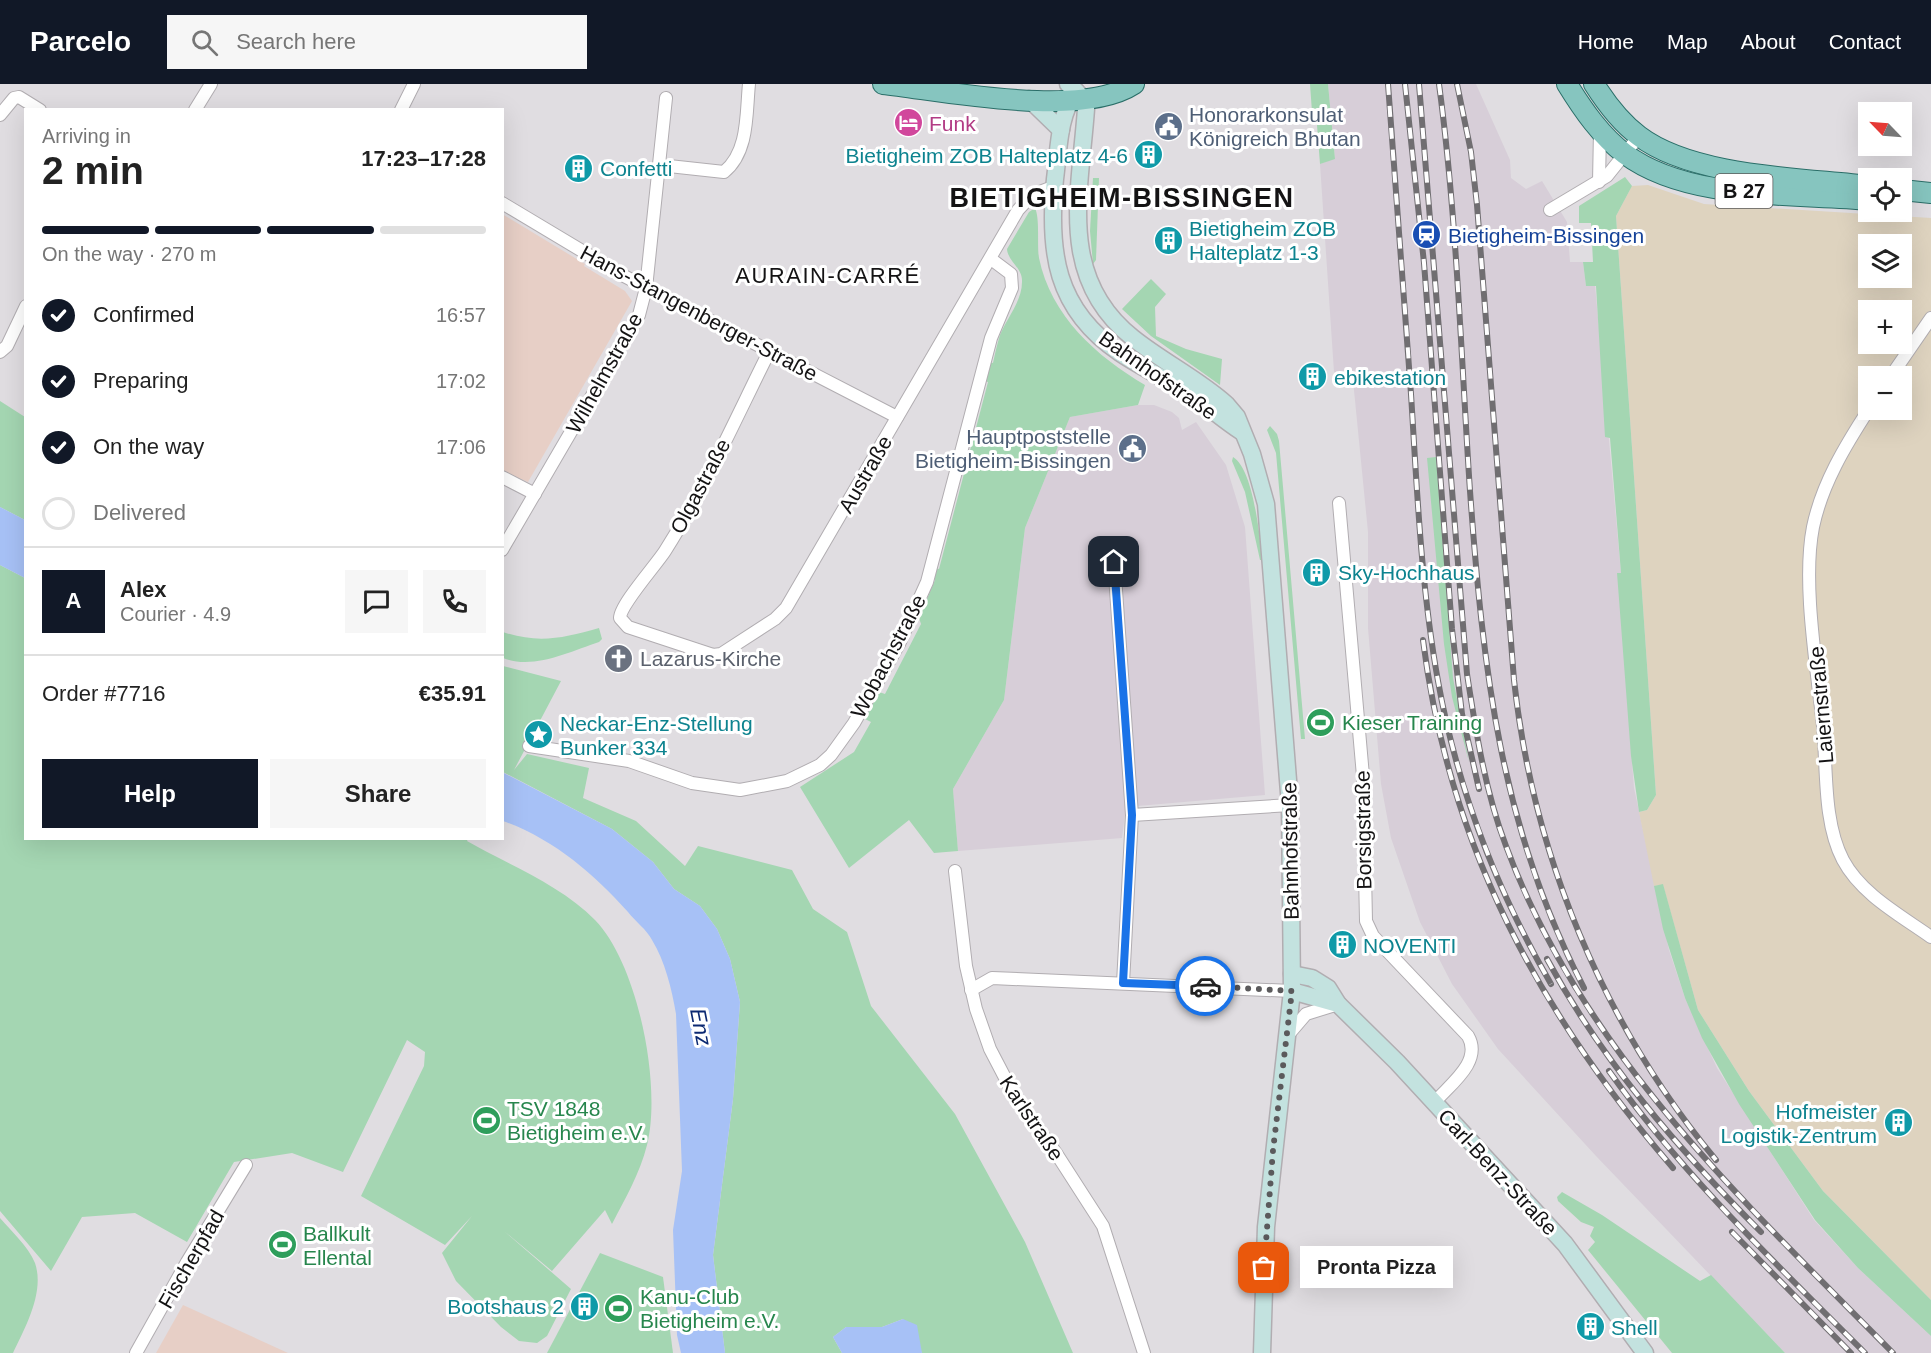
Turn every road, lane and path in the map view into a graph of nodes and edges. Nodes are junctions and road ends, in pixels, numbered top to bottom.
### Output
1 (211, 84) edge
2 (414, 84) edge
3 (750, 84) edge
4 (883, 84) edge
5 (1134, 84) edge
6 (1567, 84) edge
7 (1594, 84) edge
8 (1076, 92) edge
9 (666, 98) dead end
10 (1029, 99) junction
11 (37, 108) edge
12 (196, 108) edge
13 (402, 108) edge
14 (0, 115) edge
15 (1061, 130) junction
16 (1599, 130) junction
17 (1639, 136) junction
18 (1625, 154) junction
19 (658, 172) junction
20 (1599, 182) junction
21 (1858, 185) edge
22 (1055, 186) junction
23 (1912, 191) edge
24 (1931, 193) edge
25 (1858, 199) edge
26 (504, 204) edge
27 (1912, 204) edge
28 (1931, 206) edge
29 (1550, 210) dead end
30 (991, 259) junction
31 (646, 288) junction
32 (24, 310) edge
33 (1931, 318) edge
34 (0, 352) edge
35 (769, 352) junction
36 (1898, 366) edge
37 (897, 417) junction
38 (1862, 420) edge
39 (1249, 432) junction
40 (504, 478) edge
41 (535, 494) junction
42 (1339, 503) dead end
43 (504, 547) edge
44 (1114, 562) dead end
45 (620, 613) joint
46 (529, 746) dead end
47 (1290, 805) junction
48 (1132, 815) junction
49 (955, 871) dead end
50 (1931, 937) edge
51 (1292, 974) junction
52 (1123, 983) junction
53 (971, 990) junction
54 (1292, 991) junction
55 (1338, 1004) junction
56 (1288, 1035) junction
57 (1434, 1103) junction
58 (246, 1165) dead end
59 (136, 1353) edge
60 (1144, 1353) edge
61 (1262, 1353) edge
62 (1645, 1353) edge

1 - 12 street
2 - 13 street
3 - 19 street
4 - 10 main road
5 - 8 main road
6 - 16 main road, B 27
7 - 17 main road, B 27
8 - 10 main road
8 - 15 street, Bahnhofstraße
8 - 39 street, Bahnhofstraße
9 - 19 street, Wilhelmstraße
10 - 15 street
11 - 14 street
15 - 22 street, Bahnhofstraße
16 - 18 main road, B 27
16 - 20 street
17 - 18 street
17 - 21 main road, B 27
18 - 20 street
18 - 25 main road, B 27
19 - 31 street, Wilhelmstraße
20 - 29 street
22 - 30 street, Austraße
22 - 39 street, Bahnhofstraße
23 - 24 main road
26 - 31 street, Hans-Stangenberger-Straße
27 - 28 main road
30 - 37 street, Austraße
30 - 46 street, Wobachstraße
31 - 35 street, Hans-Stangenberger-Straße
31 - 41 street, Wilhelmstraße
32 - 34 street
33 - 36 street
35 - 37 street, Hans-Stangenberger-Straße
35 - 45 street, Olgastraße
37 - 45 street, Austraße
38 - 50 street, Laiernstraße
39 - 47 street, Bahnhofstraße
40 - 41 street
41 - 43 street, Wilhelmstraße
42 - 57 street, Borsigstraße
44 - 48 street
47 - 48 street
47 - 51 street, Bahnhofstraße
48 - 52 street
49 - 53 street, Karlstraße
51 - 54 street, Bahnhofstraße
51 - 55 street, Carl-Benz-Straße
52 - 53 street
52 - 54 street
53 - 60 street, Karlstraße
54 - 55 street, Carl-Benz-Straße
54 - 56 street, Bahnhofstraße
55 - 56 street
55 - 57 street, Carl-Benz-Straße
56 - 61 street, Bahnhofstraße
57 - 62 street, Carl-Benz-Straße
58 - 59 street, Fischerpfad

